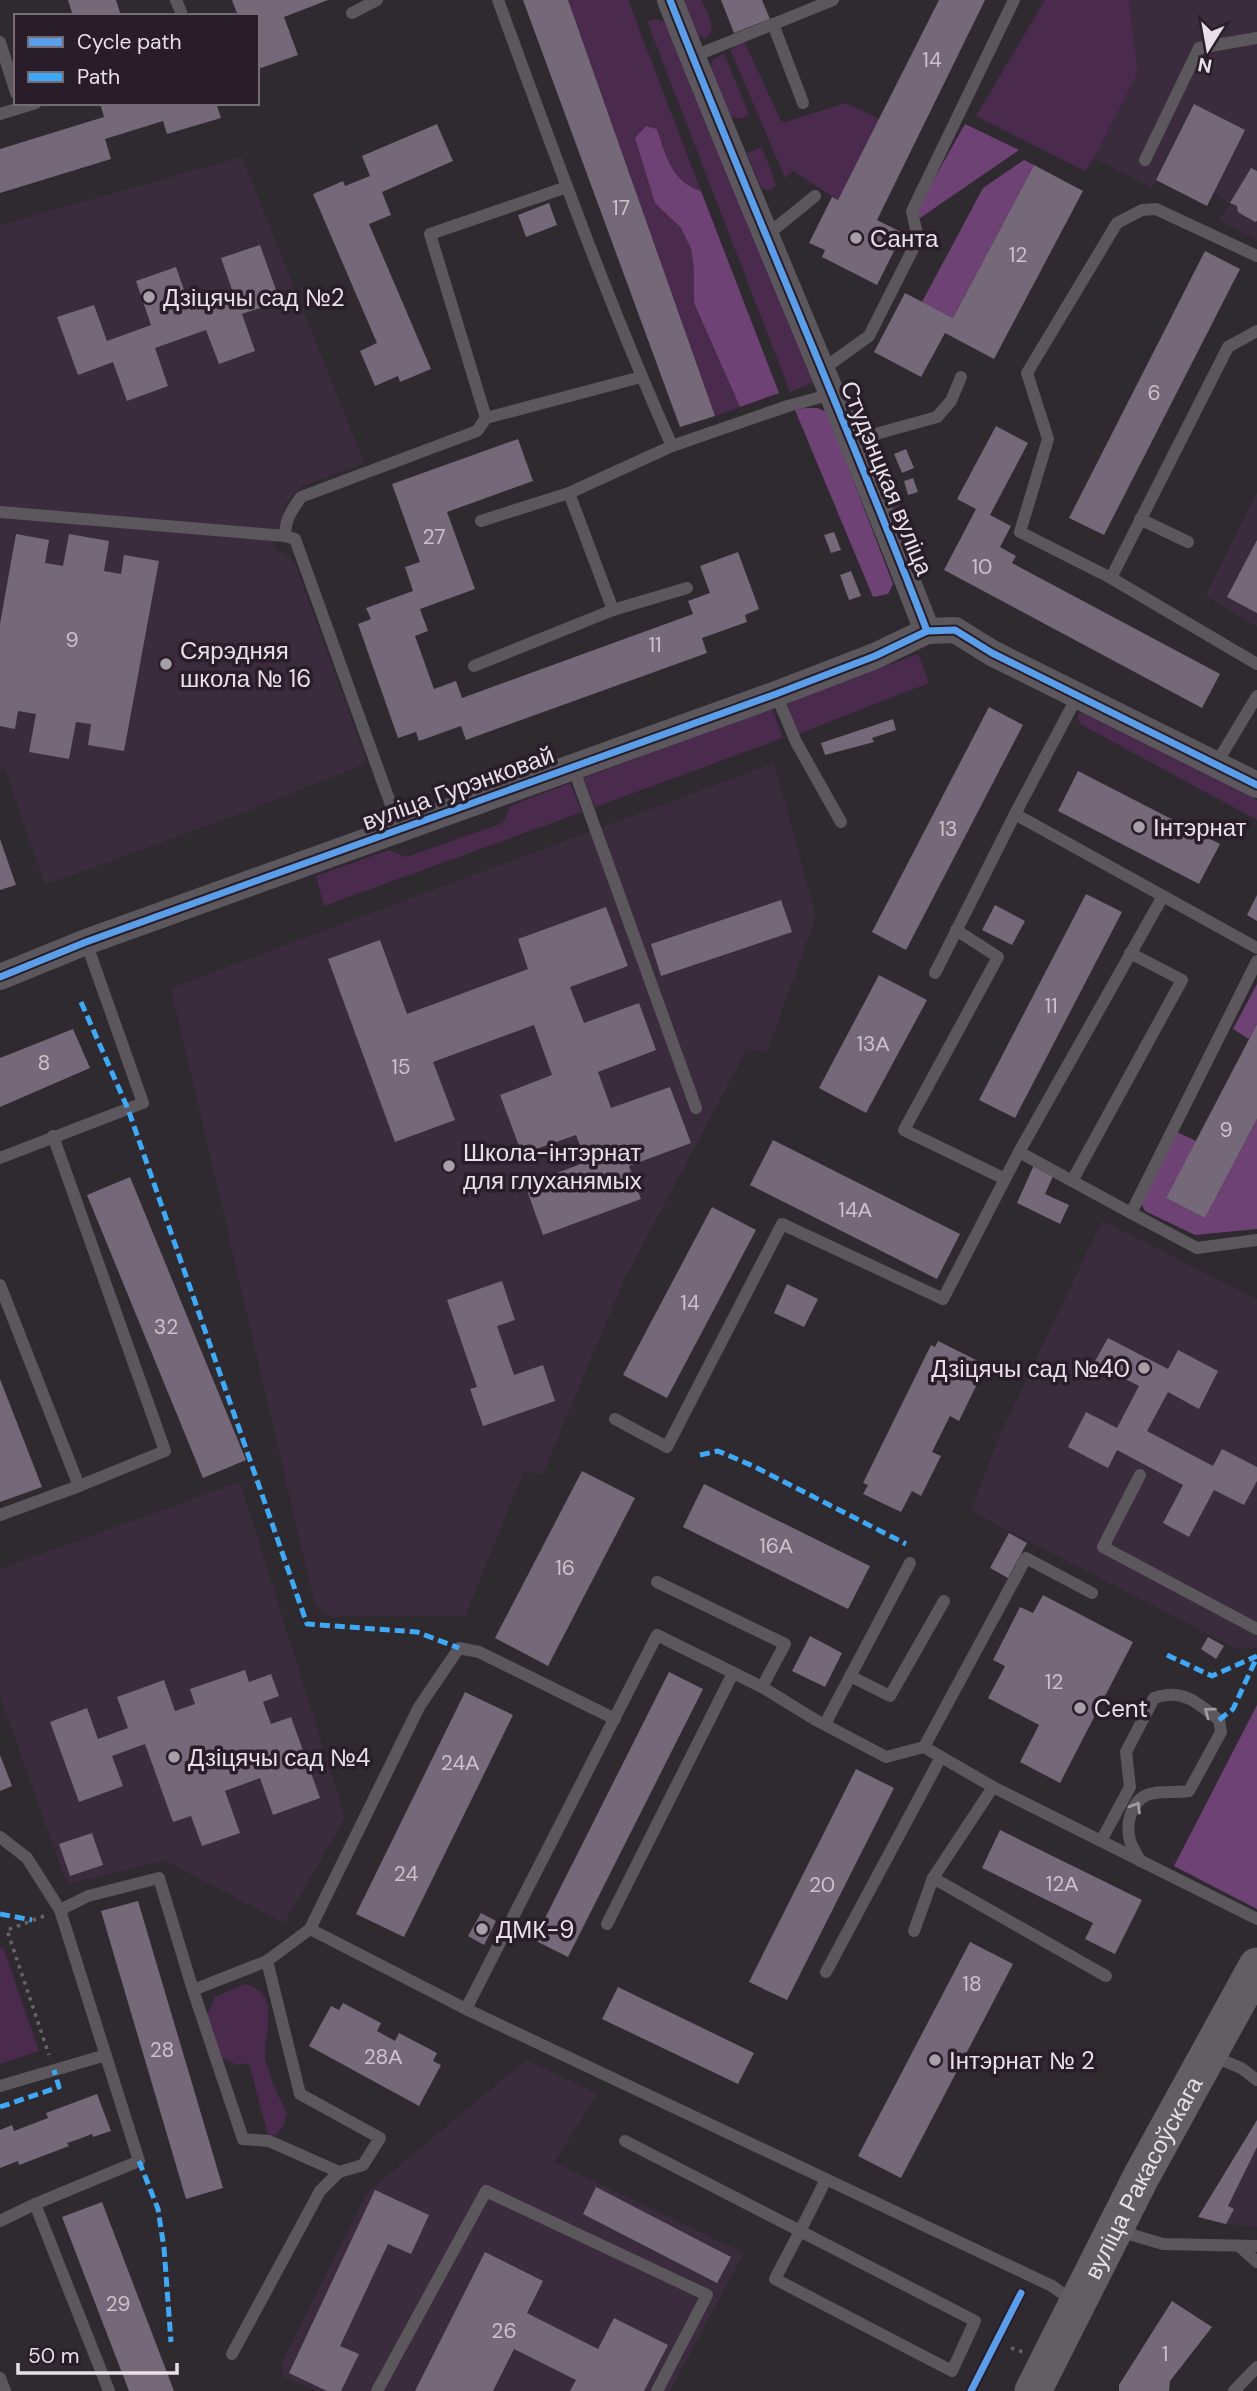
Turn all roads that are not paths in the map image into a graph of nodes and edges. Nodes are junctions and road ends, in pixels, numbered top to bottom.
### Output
1 (377, 0) edge
2 (498, 0) edge
3 (670, 0) edge
4 (833, 0) edge
5 (1014, 0) edge
6 (352, 13) dead end
7 (773, 24) junction
8 (1257, 38) edge
9 (0, 42) edge
10 (692, 57) junction
11 (14, 87) edge
12 (803, 103) dead end
13 (20, 105) edge
14 (0, 114) edge
15 (1145, 160) dead end
16 (567, 187) junction
17 (815, 195) dead end
18 (767, 235) junction
19 (1257, 256) edge
20 (1257, 331) edge
21 (823, 369) junction
22 (641, 377) junction
23 (961, 377) dead end
24 (832, 394) junction
25 (486, 418) junction
26 (672, 446) junction
27 (855, 447) junction
28 (569, 494) junction
29 (0, 512) edge
30 (1140, 519) junction
31 (481, 521) dead end
32 (285, 536) junction
33 (1188, 542) dead end
34 (1111, 578) junction
35 (687, 588) dead end
36 (613, 610) junction
37 (927, 631) junction
38 (1257, 664) edge
39 (474, 666) dead end
40 (776, 694) junction
41 (1079, 695) junction
42 (1257, 696) edge
43 (1216, 764) junction
44 (573, 767) junction
45 (1257, 785) edge
46 (1015, 814) junction
47 (841, 822) dead end
48 (400, 830) junction
49 (1163, 896) junction
50 (957, 930) junction
51 (86, 943) junction
52 (1257, 948) edge
53 (1130, 953) junction
54 (1257, 961) edge
55 (935, 973) dead end
56 (0, 977) edge
57 (696, 1108) dead end
58 (53, 1136) junction
59 (1019, 1152) junction
60 (0, 1158) edge
61 (1005, 1179) junction
62 (1072, 1181) junction
63 (1132, 1213) junction
64 (1257, 1240) edge
65 (0, 1285) edge
66 (615, 1419) dead end
67 (1140, 1475) dead end
68 (79, 1486) junction
69 (0, 1515) edge
70 (910, 1563) dead end
71 (657, 1582) dead end
72 (1092, 1593) dead end
73 (944, 1601) dead end
74 (1257, 1629) edge
75 (733, 1673) junction
76 (850, 1676) junction
77 (762, 1687) junction
78 (615, 1719) junction
79 (825, 1724) junction
80 (924, 1747) junction
81 (941, 1757) junction
82 (993, 1787) junction
83 (0, 1837) edge
84 (1101, 1841) junction
85 (1140, 1861) junction
86 (933, 1878) junction
87 (60, 1910) junction
88 (1257, 1919) edge
89 (607, 1924) dead end
90 (310, 1929) junction
91 (914, 1931) dead end
92 (267, 1961) junction
93 (1257, 1966) edge
94 (826, 1972) dead end
95 (1106, 1976) dead end
96 (193, 1990) junction
97 (466, 2009) junction
98 (1208, 2054) junction
99 (106, 2055) junction
100 (1257, 2080) edge
101 (0, 2086) edge
102 (625, 2141) dead end
103 (339, 2172) junction
104 (826, 2179) junction
105 (35, 2204) junction
106 (0, 2221) edge
107 (1115, 2230) junction
108 (800, 2231) junction
109 (1257, 2245) edge
110 (1239, 2246) junction
111 (1257, 2262) edge
112 (1076, 2304) junction
113 (232, 2354) dead end
114 (1257, 2367) edge
115 (0, 2378) edge
116 (5, 2391) edge
117 (109, 2391) edge
118 (377, 2391) edge
119 (657, 2391) edge
120 (1033, 2391) edge
121 (1234, 2391) edge

1 - 6 lane
2 - 16 lane
3 - 10 street, Студэнцкая вуліца
4 - 7 lane
5 - 21 lane
7 - 10 lane
7 - 12 lane
8 - 15 lane
9 - 11 lane
10 - 18 street, Студэнцкая вуліца
13 - 14 lane
16 - 22 lane
16 - 25 lane
17 - 18 lane
18 - 21 street, Студэнцкая вуліца
19 - 34 lane
20 - 30 lane
21 - 24 street, Студэнцкая вуліца
22 - 25 lane
22 - 26 lane
23 - 27 lane
24 - 26 lane
24 - 27 street, Студэнцкая вуліца
25 - 32 lane
26 - 28 lane
27 - 37 street, Студэнцкая вуліца
28 - 31 lane
28 - 36 lane
29 - 32 lane
30 - 33 lane
30 - 34 lane
32 - 48 lane
34 - 38 lane
35 - 36 lane
36 - 39 lane
37 - 40 street, вуліца Гурэнковай
37 - 41 street
40 - 44 street, вуліца Гурэнковай
40 - 47 lane
41 - 43 street
41 - 46 lane
42 - 43 lane
43 - 45 street
44 - 48 street, вуліца Гурэнковай
44 - 57 lane
46 - 49 lane
46 - 50 lane
48 - 51 street, вуліца Гурэнковай
49 - 52 lane
49 - 53 lane
50 - 55 lane
50 - 61 lane
51 - 56 street, вуліца Гурэнковай
51 - 58 lane
53 - 59 lane
53 - 62 lane
54 - 63 lane
58 - 60 lane
58 - 68 lane
59 - 61 lane
59 - 62 lane
61 - 66 lane
62 - 63 lane
63 - 64 lane
65 - 68 lane
67 - 74 lane
68 - 69 lane
70 - 76 lane
71 - 77 lane
72 - 80 lane
73 - 76 lane
75 - 77 lane
75 - 78 lane
75 - 89 lane
76 - 79 lane
77 - 79 lane
78 - 90 lane
78 - 97 lane
79 - 80 lane
80 - 81 lane
81 - 82 lane
81 - 94 lane
82 - 84 lane
82 - 86 lane
83 - 87 lane
84 - 85 lane
85 -> 84 lane
85 - 88 lane
86 - 91 lane
86 - 95 lane
87 - 96 lane
87 - 99 lane
90 - 92 lane
90 - 97 lane
92 - 96 lane
92 - 103 lane
93 - 98 main road, вуліца Ракасоўскага
96 - 103 lane
97 - 104 lane
98 - 100 lane
98 - 107 main road, вуліца Ракасоўскага
99 - 101 lane
99 - 105 lane
102 - 108 lane
103 - 113 lane
104 - 108 lane
104 - 112 lane
105 - 106 lane
105 - 117 lane
107 - 110 lane
107 - 112 main road, вуліца Ракасоўскага
108 - 108 lane
109 - 110 lane
110 - 111 lane
112 - 120 main road, вуліца Ракасоўскага
114 - 121 lane
115 - 116 lane
118 - 119 lane

